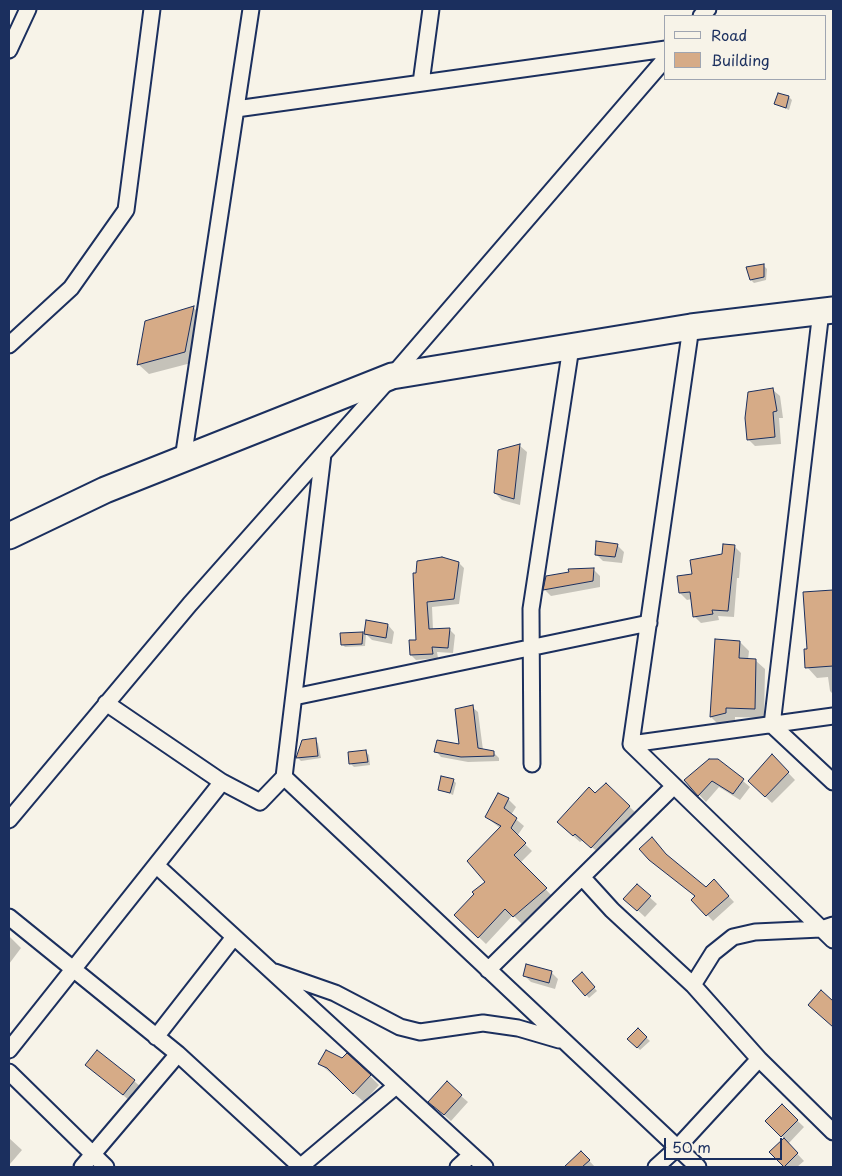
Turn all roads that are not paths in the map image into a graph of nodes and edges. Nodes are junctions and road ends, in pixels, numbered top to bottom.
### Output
1 (28, 9) edge
2 (152, 9) edge
3 (251, 9) edge
4 (431, 9) edge
5 (664, 49) edge
6 (9, 50) edge
7 (664, 60) edge
8 (421, 83) junction
9 (236, 109) junction
10 (827, 311) edge
11 (691, 327) junction
12 (9, 345) edge
13 (572, 346) junction
14 (392, 376) junction
15 (323, 454) junction
16 (183, 459) junction
17 (9, 536) edge
18 (648, 623) junction
19 (531, 647) junction
20 (294, 697) junction
21 (106, 703) junction
22 (833, 716) edge
23 (772, 725) junction
24 (631, 744) junction
25 (532, 764) dead end
26 (284, 777) junction
27 (222, 782) junction
28 (833, 782) edge
29 (674, 786) junction
30 (9, 820) edge
31 (157, 866) junction
32 (582, 877) junction
33 (9, 917) edge
34 (827, 927) edge
35 (234, 937) junction
36 (833, 940) edge
37 (271, 970) junction
38 (488, 970) junction
39 (74, 971) junction
40 (693, 985) junction
41 (156, 1037) junction
42 (563, 1041) junction
43 (9, 1050) edge
44 (178, 1054) junction
45 (759, 1059) junction
46 (9, 1072) edge
47 (396, 1086) junction
48 (833, 1132) edge
49 (677, 1148) junction
50 (92, 1154) junction
51 (471, 1155) junction
52 (82, 1167) edge
53 (106, 1167) edge
54 (300, 1167) edge
55 (458, 1167) edge
56 (485, 1167) edge
57 (656, 1167) edge
58 (698, 1167) edge

1 - 6 street
2 - 12 street
3 - 9 street
4 - 8 street
5 - 8 street
7 - 14 street
8 - 9 street
9 - 16 street
10 - 11 main road
10 - 23 street
11 - 13 main road
11 - 18 street
13 - 14 main road
13 - 19 street
14 - 15 street
14 - 16 main road
15 - 20 street
15 - 21 street
16 - 17 main road
18 - 19 street
18 - 24 street
19 - 20 street
19 - 25 street
20 - 26 street
21 - 27 street
21 - 30 street
22 - 23 street
23 - 24 street
23 - 28 street
24 - 29 street
26 - 27 street
26 - 38 street
27 - 31 street
29 - 32 street
29 - 34 street
31 - 35 street
31 - 39 street
32 - 38 street
32 - 40 street
33 - 39 street
34 - 36 street
34 - 40 street
35 - 37 street
35 - 41 street
37 - 42 street
37 - 47 street
38 - 42 street
39 - 41 street
39 - 43 street
40 - 45 street
41 - 44 street
42 - 49 street
44 - 50 street
44 - 54 street
45 - 48 street
45 - 49 street
46 - 50 street
47 - 51 street
47 - 54 street
49 - 57 street
49 - 58 street
50 - 52 street
50 - 53 street
51 - 55 street
51 - 56 street

